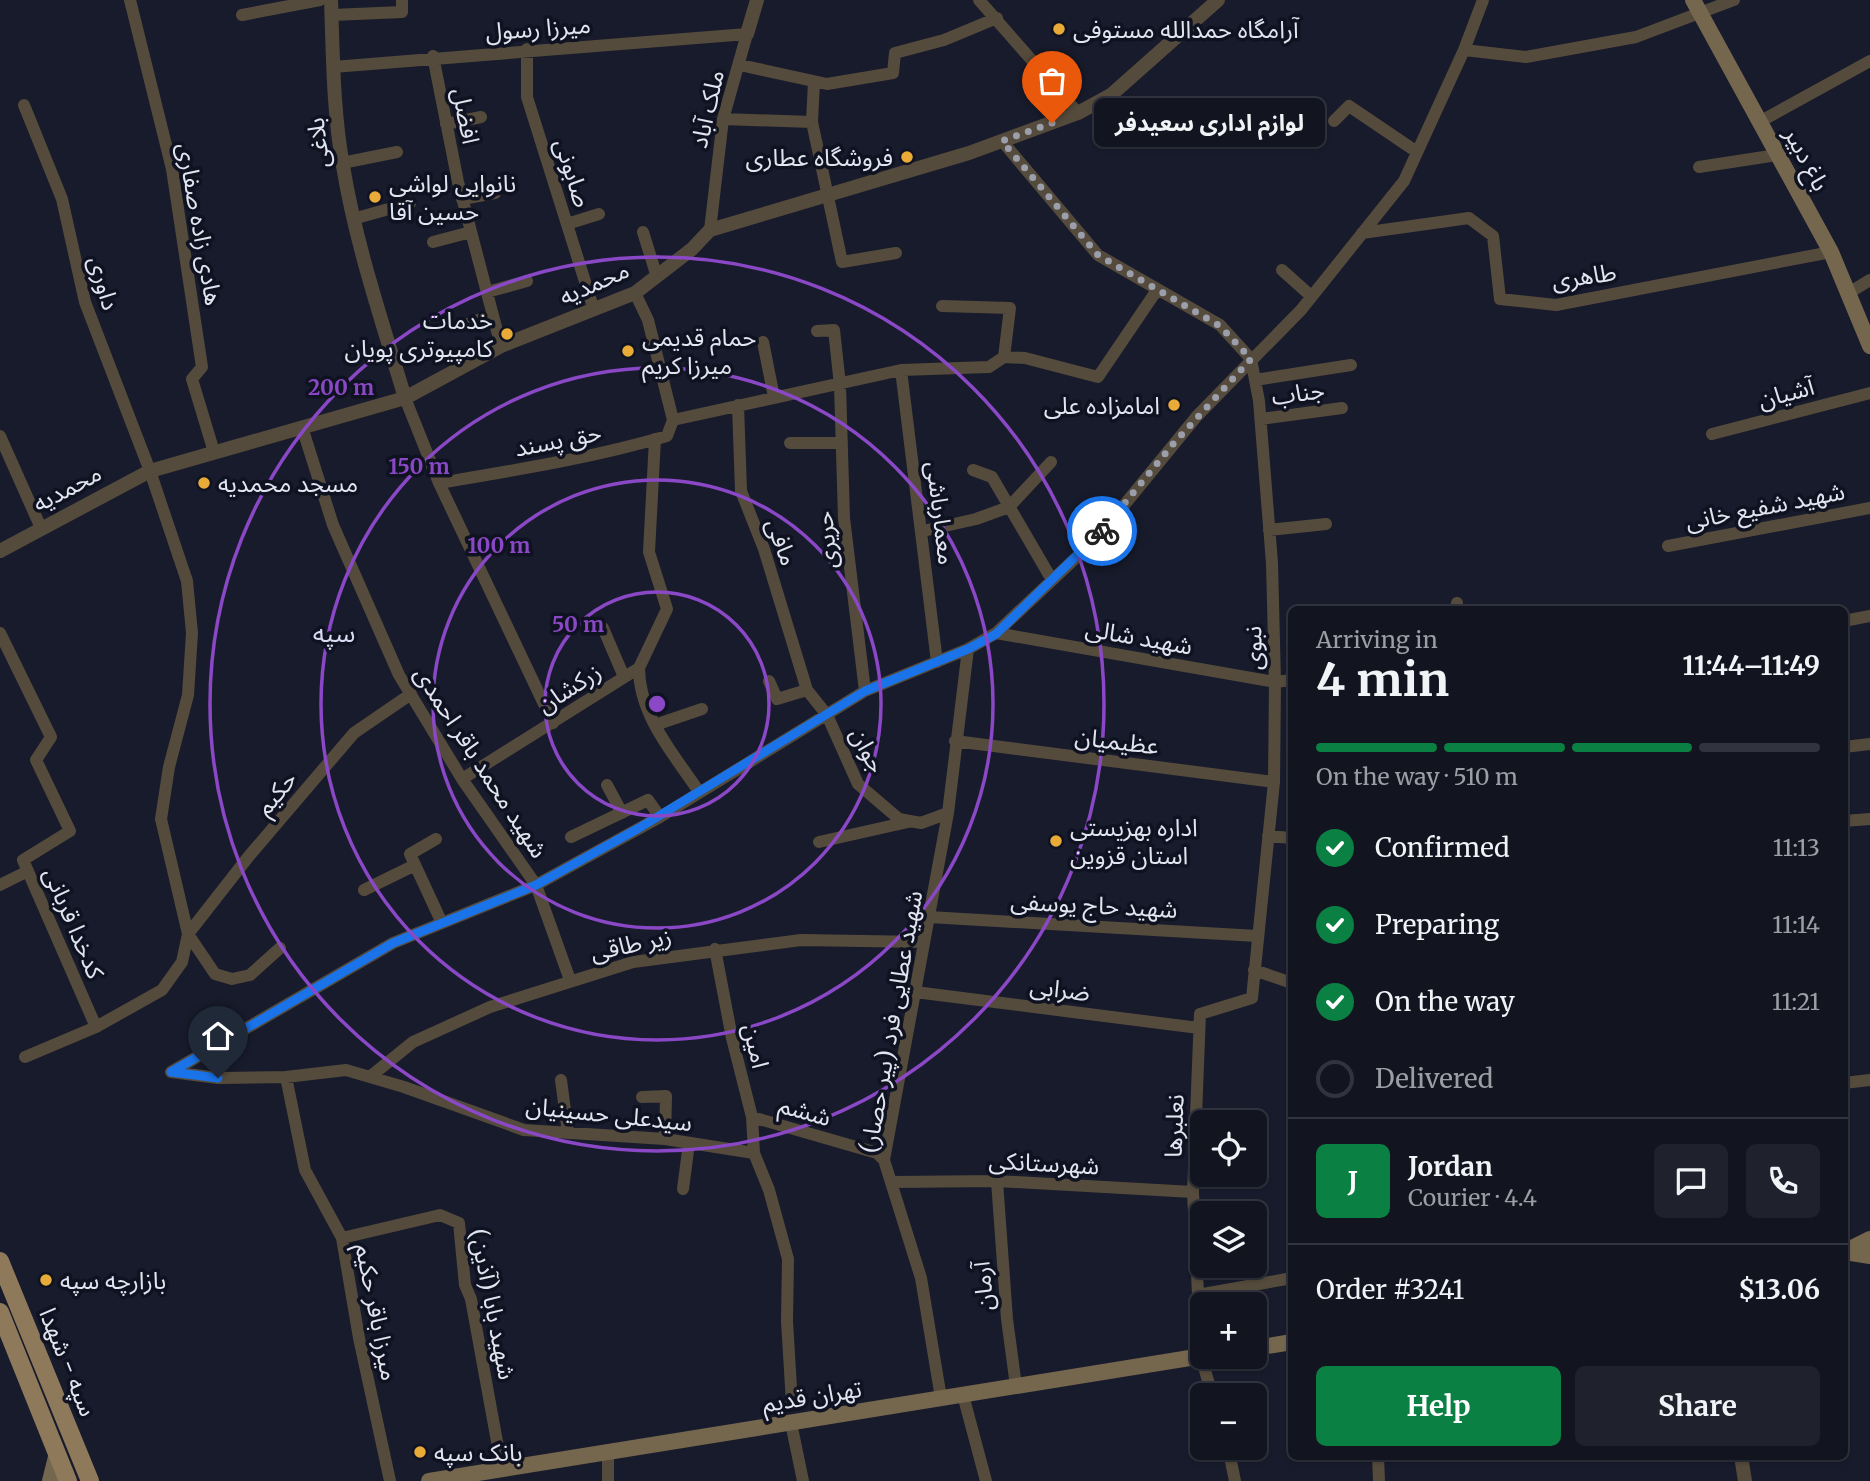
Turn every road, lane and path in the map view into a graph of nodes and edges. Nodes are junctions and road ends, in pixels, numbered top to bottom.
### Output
1 (130, 0) edge
2 (320, 0) edge
3 (331, 0) edge
4 (402, 0) edge
5 (757, 0) edge
6 (979, 0) edge
7 (1218, 0) edge
8 (1483, 0) edge
9 (1734, 0) edge
10 (1697, 7) edge
11 (242, 15) dead end
12 (332, 15) junction
13 (998, 18) junction
14 (747, 34) junction
15 (527, 50) junction
16 (1464, 50) junction
17 (433, 56) junction
18 (1870, 61) edge
19 (740, 65) junction
20 (333, 66) junction
21 (814, 82) junction
22 (24, 105) dead end
23 (1078, 113) junction
24 (481, 117) dead end
25 (723, 119) junction
26 (812, 121) junction
27 (1334, 121) dead end
28 (1761, 121) junction
29 (446, 124) junction
30 (1002, 141) junction
31 (397, 152) dead end
32 (1418, 152) junction
33 (1777, 155) junction
34 (342, 163) junction
35 (1699, 167) dead end
36 (495, 193) dead end
37 (827, 195) junction
38 (462, 200) junction
39 (410, 203) dead end
40 (600, 214) dead end
41 (353, 219) junction
42 (567, 224) junction
43 (710, 230) junction
44 (471, 232) junction
45 (643, 232) dead end
46 (1362, 233) junction
47 (433, 242) dead end
48 (1830, 252) junction
49 (896, 253) dead end
50 (1282, 270) dead end
51 (657, 277) junction
52 (1870, 280) edge
53 (527, 281) dead end
54 (1157, 290) junction
55 (487, 292) junction
56 (635, 293) junction
57 (1847, 294) junction
58 (1311, 296) junction
59 (942, 306) dead end
60 (593, 307) junction
61 (493, 315) junction
62 (470, 323) dead end
63 (817, 331) dead end
64 (763, 342) dead end
65 (501, 346) junction
66 (1870, 346) edge
67 (1004, 357) junction
68 (1251, 359) junction
69 (1351, 365) dead end
70 (901, 370) junction
71 (1255, 380) junction
72 (840, 385) junction
73 (1870, 393) edge
74 (774, 397) junction
75 (405, 398) junction
76 (738, 405) junction
77 (1342, 408) dead end
78 (1261, 419) junction
79 (673, 420) junction
80 (302, 427) junction
81 (1712, 434) dead end
82 (0, 436) edge
83 (655, 439) junction
84 (790, 443) dead end
85 (842, 443) junction
86 (214, 452) junction
87 (1051, 462) dead end
88 (973, 470) dead end
89 (150, 471) junction
90 (439, 483) junction
91 (1009, 507) junction
92 (1870, 508) edge
93 (1326, 524) dead end
94 (41, 527) junction
95 (1269, 530) junction
96 (923, 531) junction
97 (1668, 546) dead end
98 (0, 551) edge
99 (1052, 580) junction
100 (1870, 616) edge
101 (1848, 620) edge
102 (603, 628) dead end
103 (0, 633) edge
104 (996, 634) junction
105 (968, 649) junction
106 (937, 662) junction
107 (639, 668) junction
108 (624, 677) junction
109 (1288, 680) edge
110 (769, 681) dead end
111 (1275, 682) junction
112 (807, 690) junction
113 (865, 691) junction
114 (411, 694) junction
115 (702, 709) dead end
116 (827, 715) junction
117 (553, 723) junction
118 (655, 725) junction
119 (955, 741) junction
120 (1870, 744) edge
121 (1848, 747) edge
122 (462, 779) junction
123 (1274, 782) junction
124 (607, 785) dead end
125 (699, 792) junction
126 (622, 813) junction
127 (948, 813) junction
128 (660, 817) junction
129 (1870, 819) edge
130 (911, 821) junction
131 (1848, 821) edge
132 (1268, 836) junction
133 (571, 837) dead end
134 (1288, 838) edge
135 (436, 839) dead end
136 (819, 842) dead end
137 (415, 865) junction
138 (28, 871) junction
139 (0, 885) edge
140 (536, 885) junction
141 (363, 890) dead end
142 (929, 917) junction
143 (441, 921) junction
144 (188, 934) junction
145 (1257, 936) junction
146 (924, 942) junction
147 (279, 948) dead end
148 (715, 949) junction
149 (1254, 970) junction
150 (570, 980) junction
151 (1288, 982) edge
152 (915, 992) junction
153 (96, 1027) junction
154 (1199, 1028) junction
155 (25, 1057) dead end
156 (371, 1076) junction
157 (286, 1077) junction
158 (561, 1080) dead end
159 (1870, 1080) edge
160 (1848, 1083) edge
161 (642, 1097) dead end
162 (752, 1117) junction
163 (568, 1133) junction
164 (665, 1139) junction
165 (689, 1143) junction
166 (754, 1153) junction
167 (884, 1160) junction
168 (997, 1181) junction
169 (892, 1182) junction
170 (682, 1189) dead end
171 (1193, 1192) junction
172 (342, 1238) junction
173 (1870, 1239) edge
174 (1848, 1250) edge
175 (1848, 1252) edge
176 (1870, 1256) edge
177 (0, 1261) edge
178 (1288, 1279) edge
179 (1198, 1292) edge
180 (1215, 1292) edge
181 (0, 1312) edge
182 (1288, 1343) edge
183 (1267, 1346) edge
184 (1190, 1358) edge
185 (1016, 1386) junction
186 (962, 1395) junction
187 (941, 1398) junction
188 (792, 1404) dead end
189 (791, 1423) junction
190 (608, 1452) junction
191 (57, 1453) junction
192 (1231, 1460) edge
193 (1378, 1460) edge
194 (1742, 1460) edge
195 (502, 1469) junction
196 (88, 1477) edge
197 (446, 1480) edge
198 (50, 1481) edge
199 (68, 1481) edge
200 (103, 1481) edge
201 (390, 1481) edge
202 (429, 1481) edge
203 (608, 1481) edge
204 (803, 1481) edge
205 (986, 1481) edge
206 (1235, 1481) edge
207 (1379, 1481) edge
208 (1745, 1481) edge

1 - 86 street, هادی زاده صفاری
2 - 11 street
3 - 12 street, بلاغی
4 - 12 street
5 - 14 street, ملک آباد
6 - 13 street
7 - 23 street, محمدیه
8 - 16 street
9 - 10 street
10 - 16 street
10 - 28 main road, باغ دبیر
12 - 20 street, بلاغی
13 - 21 street
13 - 23 street
14 - 15 street, میرزا رسول
14 - 19 street, ملک آباد
15 - 17 street, میرزا رسول
15 - 42 street, صابونی
16 - 32 street
17 - 20 street, میرزا رسول
17 - 29 street, افضل
18 - 28 street
19 - 21 street
19 - 25 street, ملک آباد
20 - 34 street, بلاغی
21 - 26 street
22 - 89 street, داوری
23 - 30 street, محمدیه
24 - 29 street
25 - 26 street
25 - 43 street, ملک آباد
26 - 37 street
27 - 32 street
28 - 33 main road, باغ دبیر
29 - 38 street, افضل
30 - 37 street, محمدیه
30 - 54 street
31 - 34 street
32 - 46 street
33 - 35 street
33 - 48 main road, باغ دبیر
34 - 41 street, بلاغی
36 - 38 street
37 - 43 street, محمدیه
37 - 49 street
38 - 44 street, افضل
39 - 41 street
40 - 42 street
41 - 75 street, بلاغی
42 - 60 street, صابونی
43 - 51 street, محمدیه
44 - 47 street
44 - 55 street, افضل
45 - 51 street
46 - 48 street, طاهری
46 - 58 street
48 - 57 main road, باغ دبیر
50 - 58 street
51 - 56 street, محمدیه
52 - 57 street
53 - 55 street
54 - 67 street
54 - 68 street
55 - 61 street, افضل
56 - 60 street, محمدیه
56 - 79 street
57 - 66 main road, باغ دبیر
58 - 68 street
59 - 67 street
60 - 65 street, محمدیه
61 - 62 street
61 - 65 street, افضل
63 - 72 street, حریری
64 - 74 street
65 - 75 street, محمدیه
67 - 70 street
68 - 71 street, نبوی
68 - 99 street
69 - 71 street
70 - 72 street
70 - 96 street, معمارباشی
71 - 78 street, نبوی
72 - 74 street
72 - 85 street, حریری
73 - 81 street, آشیان
74 - 76 street
75 - 80 street, محمدیه
75 - 90 street
76 - 79 street
76 - 112 street, مافی
77 - 78 street, جناب
78 - 95 street, نبوی
79 - 83 street
80 - 86 street, محمدیه
80 - 114 street, شهید محمد باقر احمدی
82 - 94 street
83 - 90 street, حق پسند
83 - 107 street, زرکشان
84 - 85 street
85 - 113 street, حریری
86 - 89 street, محمدیه
87 - 91 street
88 - 91 street
89 - 94 street, محمدیه
89 - 144 street, داوری
90 - 117 street
91 - 96 street
91 - 99 street
92 - 97 street, شهید شفیع خانی
93 - 95 street
94 - 98 street, محمدیه
95 - 111 street, نبوی
96 - 106 street, معمارباشی
99 - 104 street
100 - 101 street
102 - 108 street
103 - 138 street, کدخدا قربانی
104 - 105 street
104 - 111 street, شهید شالی
105 - 106 street
105 - 119 street, شهید عطایی فرد (پیر حصار)
106 - 113 street
107 - 108 street, زرکشان
107 - 118 street
108 - 117 street, زرکشان
109 - 111 street, شهید شالی
110 - 112 street
111 - 123 street, نبوی
112 - 116 street, مافی
113 - 116 street
114 - 122 street, شهید محمد باقر احمدی
114 - 144 street, حکیم
115 - 118 street
116 - 125 street
116 - 130 street, جوان
117 - 122 street, زرکشان
118 - 125 street
119 - 123 street, عظیمیان
119 - 127 street, شهید عطایی فرد (پیر حصار)
120 - 121 street
122 - 140 street, شهید محمد باقر احمدی
123 - 132 street, نبوی
124 - 126 street
125 - 128 street
126 - 128 street
126 - 133 street
127 - 130 street
127 - 142 street, شهید عطایی فرد (پیر حصار)
128 - 140 street
129 - 131 street
130 - 136 street
132 - 134 street
132 - 145 street, نبوی
135 - 137 street
137 - 141 street
137 - 143 street
138 - 139 street
138 - 153 street, کدخدا قربانی
140 - 143 street
140 - 150 street, شهید محمد باقر احمدی
142 - 145 street, شهید حاج یوسفی
142 - 146 street, شهید عطایی فرد (پیر حصار)
143 - 157 street, سیدعلی حسینیان
144 - 147 street
144 - 153 street
145 - 149 street
146 - 148 street, زیر طاقی
146 - 152 street, شهید عطایی فرد (پیر حصار)
148 - 150 street, زیر طاقی
148 - 162 street, امین
149 - 151 street
149 - 154 street
150 - 156 street, زیر طاقی
152 - 154 street, ضرابی
152 - 167 street, شهید عطایی فرد (پیر حصار)
153 - 155 street
154 - 171 street, نعلبرها
156 - 157 street, سیدعلی حسینیان
156 - 163 street, سیدعلی حسینیان
157 - 172 street, میرزا باقر حکیم
158 - 163 street
159 - 160 street
161 - 164 street
162 - 166 street, امین
162 - 167 street, ششم
163 - 164 street, سیدعلی حسینیان
164 - 165 street, سیدعلی حسینیان
165 - 166 street, سیدعلی حسینیان
165 - 170 street
166 - 188 street
167 - 169 street, شهید عطایی فرد (پیر حصار)
168 - 169 street, شهرستانکی
168 - 171 street, شهرستانکی
168 - 185 street, آرمان
169 - 187 street, شهید عطایی فرد (پیر حصار)
171 - 179 street, نعلبرها
172 - 195 street, شهید بابا (آذین)
172 - 201 street, میرزا باقر حکیم
173 - 174 main road
175 - 176 main road
177 - 196 main road, سپه - شهدا
178 - 180 street
181 - 191 main road, سپه - شهدا
182 - 183 main road
184 - 185 main road, تهران قدیم
185 - 186 main road, تهران قدیم
186 - 187 main road, تهران قدیم
186 - 205 street
187 - 189 main road, تهران قدیم
189 - 190 main road, تهران قدیم
189 - 204 street
190 - 195 main road, تهران قدیم
190 - 203 street
191 - 198 main road
191 - 199 main road, سپه - شهدا
192 - 206 street
193 - 207 street
194 - 208 street
195 - 197 main road, تهران قدیم
196 - 200 main road
197 - 202 main road, تهران قدیم

